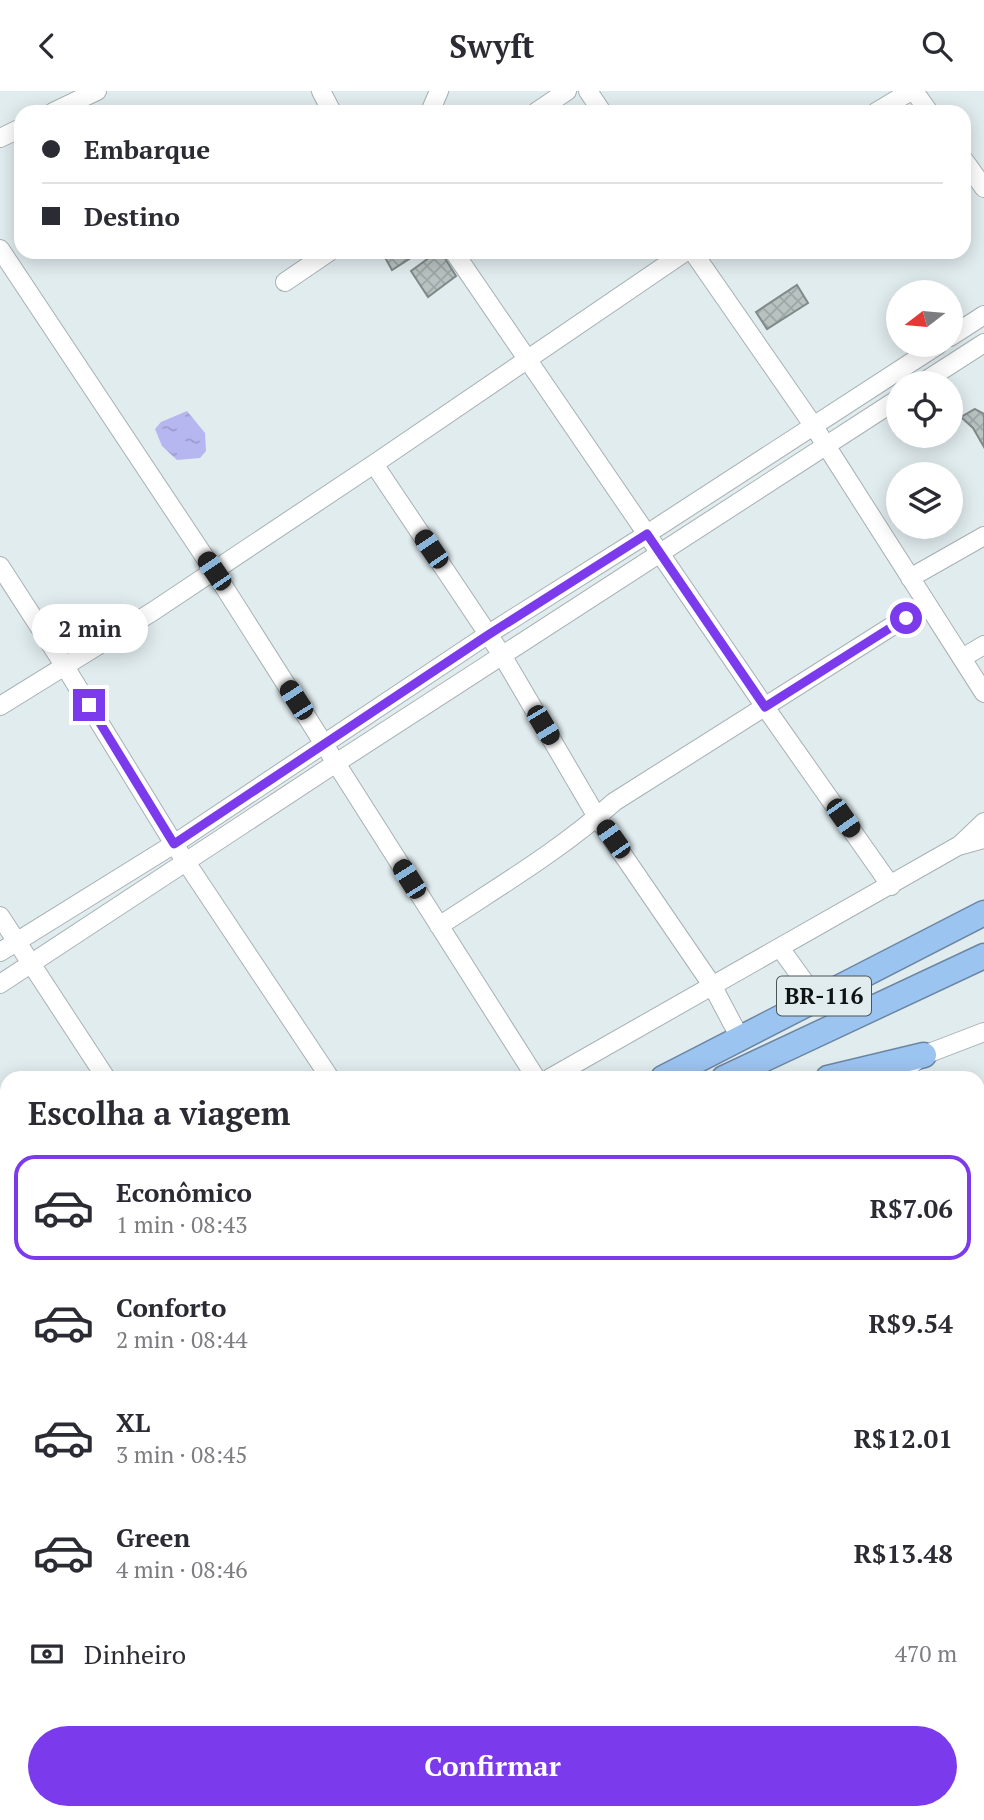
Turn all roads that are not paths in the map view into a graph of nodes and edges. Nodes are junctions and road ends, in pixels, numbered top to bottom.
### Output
1 (96, 91) edge
2 (566, 91) edge
3 (912, 91) edge
4 (67, 105) edge
5 (546, 105) edge
6 (889, 105) edge
7 (923, 105) edge
8 (971, 170) edge
9 (984, 188) edge
10 (0, 249) edge
11 (319, 259) edge
12 (459, 259) edge
13 (675, 259) edge
14 (698, 259) edge
15 (6, 269) edge
16 (285, 282) dead end
17 (984, 315) edge
18 (963, 329) edge
19 (984, 342) edge
20 (918, 357) edge
21 (940, 357) edge
22 (527, 359) junction
23 (946, 368) junction
24 (941, 371) edge
25 (886, 407) edge
26 (813, 425) junction
27 (826, 446) junction
28 (374, 464) junction
29 (647, 534) junction
30 (984, 536) edge
31 (659, 553) junction
32 (0, 566) edge
33 (214, 571) junction
34 (909, 578) junction
35 (927, 604) junction
36 (488, 635) junction
37 (984, 645) edge
38 (502, 655) junction
39 (64, 664) junction
40 (972, 666) edge
41 (984, 693) edge
42 (0, 706) edge
43 (765, 707) junction
44 (324, 743) junction
45 (336, 763) junction
46 (597, 817) junction
47 (984, 822) edge
48 (984, 839) edge
49 (174, 844) junction
50 (958, 846) junction
51 (187, 863) junction
52 (891, 886) junction
53 (984, 913) edge
54 (0, 916) edge
55 (439, 926) junction
56 (17, 942) junction
57 (780, 948) junction
58 (0, 953) edge
59 (984, 956) edge
60 (31, 964) junction
61 (0, 984) edge
62 (712, 985) junction
63 (817, 999) junction
64 (984, 1032) edge
65 (740, 1038) junction
66 (924, 1055) junction
67 (101, 1071) edge
68 (325, 1071) edge
69 (532, 1071) edge
70 (562, 1071) edge
71 (676, 1071) edge
72 (739, 1071) edge
73 (863, 1071) edge
74 (902, 1071) edge

1 - 4 street
2 - 5 street
3 - 6 street
3 - 7 street
8 - 9 street
10 - 15 street
11 - 16 street
12 - 22 street
13 - 22 street
14 - 26 street
15 - 33 street
17 - 18 street
19 - 23 street
20 - 26 street
21 - 23 street
22 - 28 street
22 - 29 street
23 - 24 street
25 - 27 street
26 - 27 street
26 - 29 street
27 - 31 street
27 - 34 street
28 - 33 street
28 - 36 street
29 - 31 street
29 - 36 street
30 - 34 street
31 - 38 street
31 - 43 street
32 - 39 street
33 - 39 street
33 - 44 street
34 - 35 street
35 - 40 street
35 - 43 street
36 - 38 street
36 - 44 street
37 - 40 street
38 - 45 street
38 - 46 street
39 - 42 street
39 - 49 street
40 - 41 street
43 - 46 street
43 - 52 street
44 - 45 street
44 - 49 street
45 - 51 street
45 - 55 street
46 - 55 street
46 - 62 street
47 - 50 street
48 - 50 street
49 - 51 street
49 - 56 street
50 - 52 street
51 - 60 street
51 - 68 street
52 - 57 street
53 - 63 highway, BR-116
54 - 56 street
55 - 69 street
56 - 58 street
56 - 60 street
57 - 62 street
57 - 63 street
59 - 72 highway
60 - 61 street
60 - 67 street
62 - 65 street
62 - 70 street
63 - 65 highway, BR-116
64 - 66 street
65 - 71 highway, BR-116
66 - 73 highway
66 - 74 street

